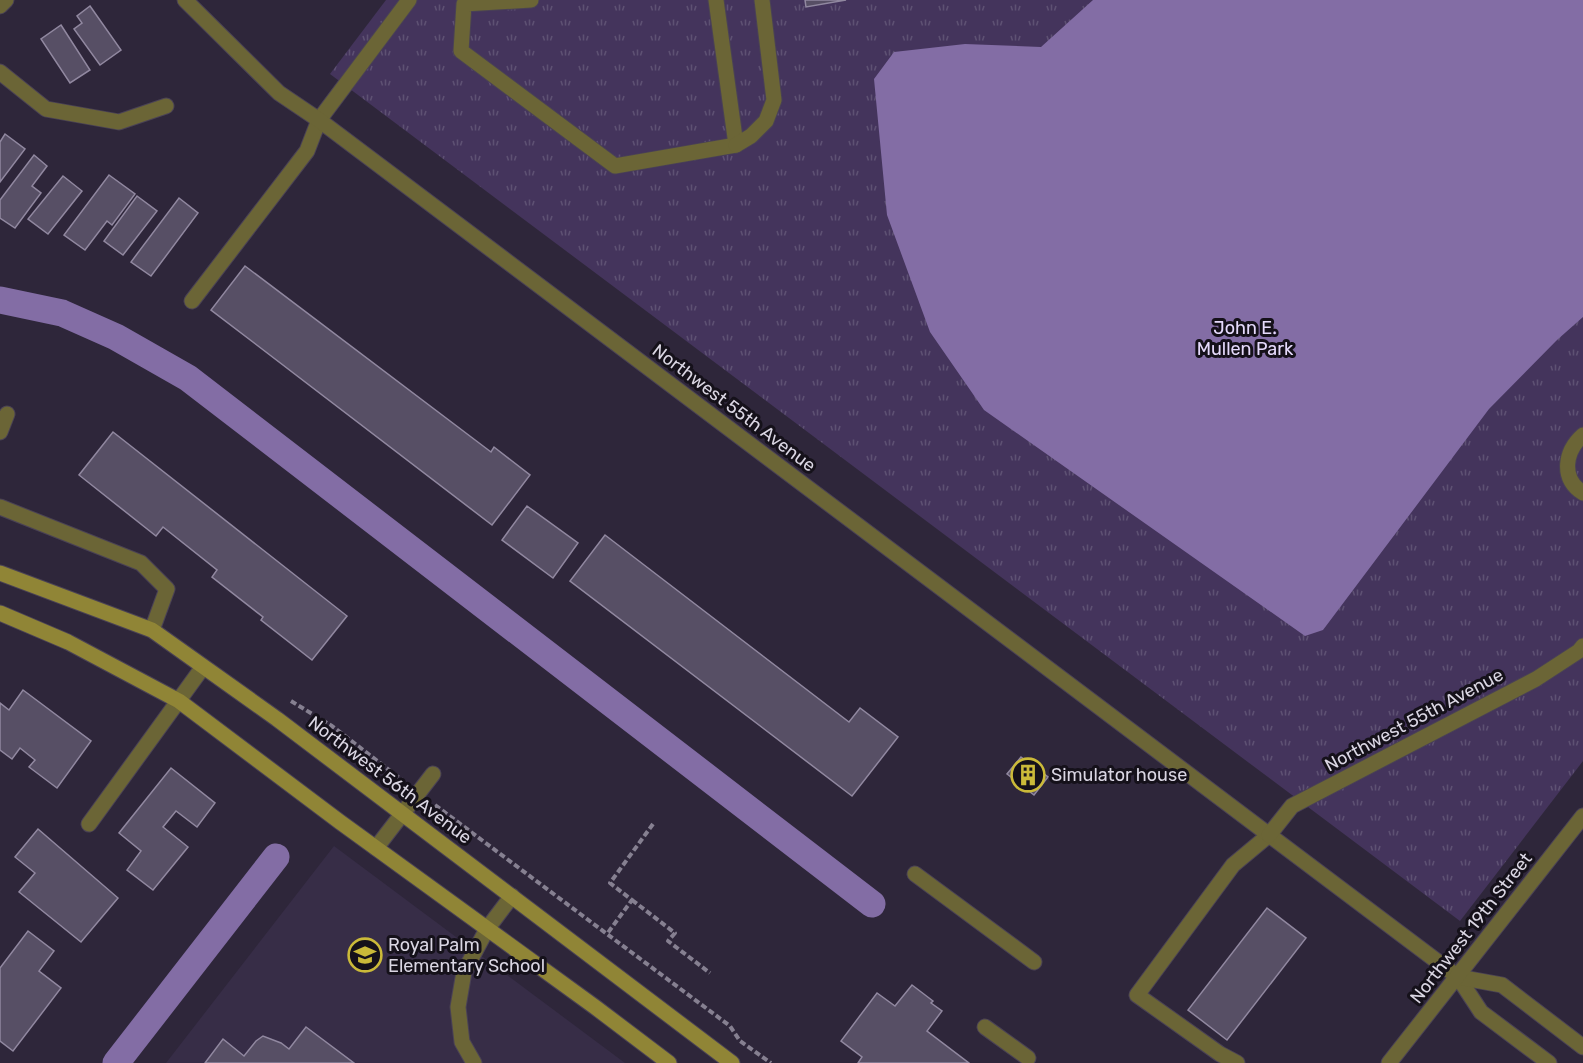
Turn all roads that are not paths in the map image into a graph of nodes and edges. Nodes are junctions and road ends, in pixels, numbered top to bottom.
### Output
1 (6, 0) edge
2 (185, 0) edge
3 (409, 0) edge
4 (531, 0) edge
5 (716, 0) edge
6 (762, 0) edge
7 (0, 6) edge
8 (0, 72) edge
9 (166, 106) dead end
10 (319, 120) junction
11 (736, 145) junction
12 (192, 301) dead end
13 (7, 414) dead end
14 (0, 432) edge
15 (1583, 435) edge
16 (1583, 493) edge
17 (0, 507) edge
18 (0, 573) edge
19 (0, 613) edge
20 (152, 630) junction
21 (1583, 646) edge
22 (203, 667) junction
23 (179, 701) junction
24 (433, 774) dead end
25 (402, 814) junction
26 (1583, 816) edge
27 (89, 824) dead end
28 (1269, 835) junction
29 (376, 848) junction
30 (915, 874) dead end
31 (512, 896) junction
32 (488, 929) junction
33 (1034, 962) dead end
34 (1458, 977) junction
35 (986, 1027) dead end
36 (1583, 1047) edge
37 (1028, 1058) dead end
38 (474, 1063) edge
39 (669, 1063) edge
40 (732, 1063) edge
41 (1237, 1063) edge
42 (1389, 1063) edge
43 (1549, 1063) edge

1 - 7 street
2 - 10 street, Northwest 55th Avenue
3 - 10 street
4 - 11 street
5 - 11 street
6 - 11 street
8 - 9 street
10 - 12 street
10 - 28 street, Northwest 55th Avenue
13 - 14 street
15 - 16 street
17 - 20 street
18 - 20 street, Northwest 56th Avenue
19 - 23 street
20 - 22 street, Northwest 56th Avenue
21 - 28 street, Northwest 55th Avenue
22 - 23 street
22 - 25 street, Northwest 56th Avenue
23 - 27 street
23 - 29 street
24 - 25 street
25 - 29 street
25 - 31 street, Northwest 56th Avenue
26 - 34 street, Northwest 19th Street
28 - 34 street, Northwest 55th Avenue
28 - 41 street
29 - 32 street
30 - 33 street
31 - 32 street
31 - 40 street, Northwest 56th Avenue
32 - 38 street
32 - 39 street
34 - 36 street, Northwest 55th Avenue
34 - 42 street, Northwest 19th Street
34 - 43 street, Northwest 55th Avenue
35 - 37 street

